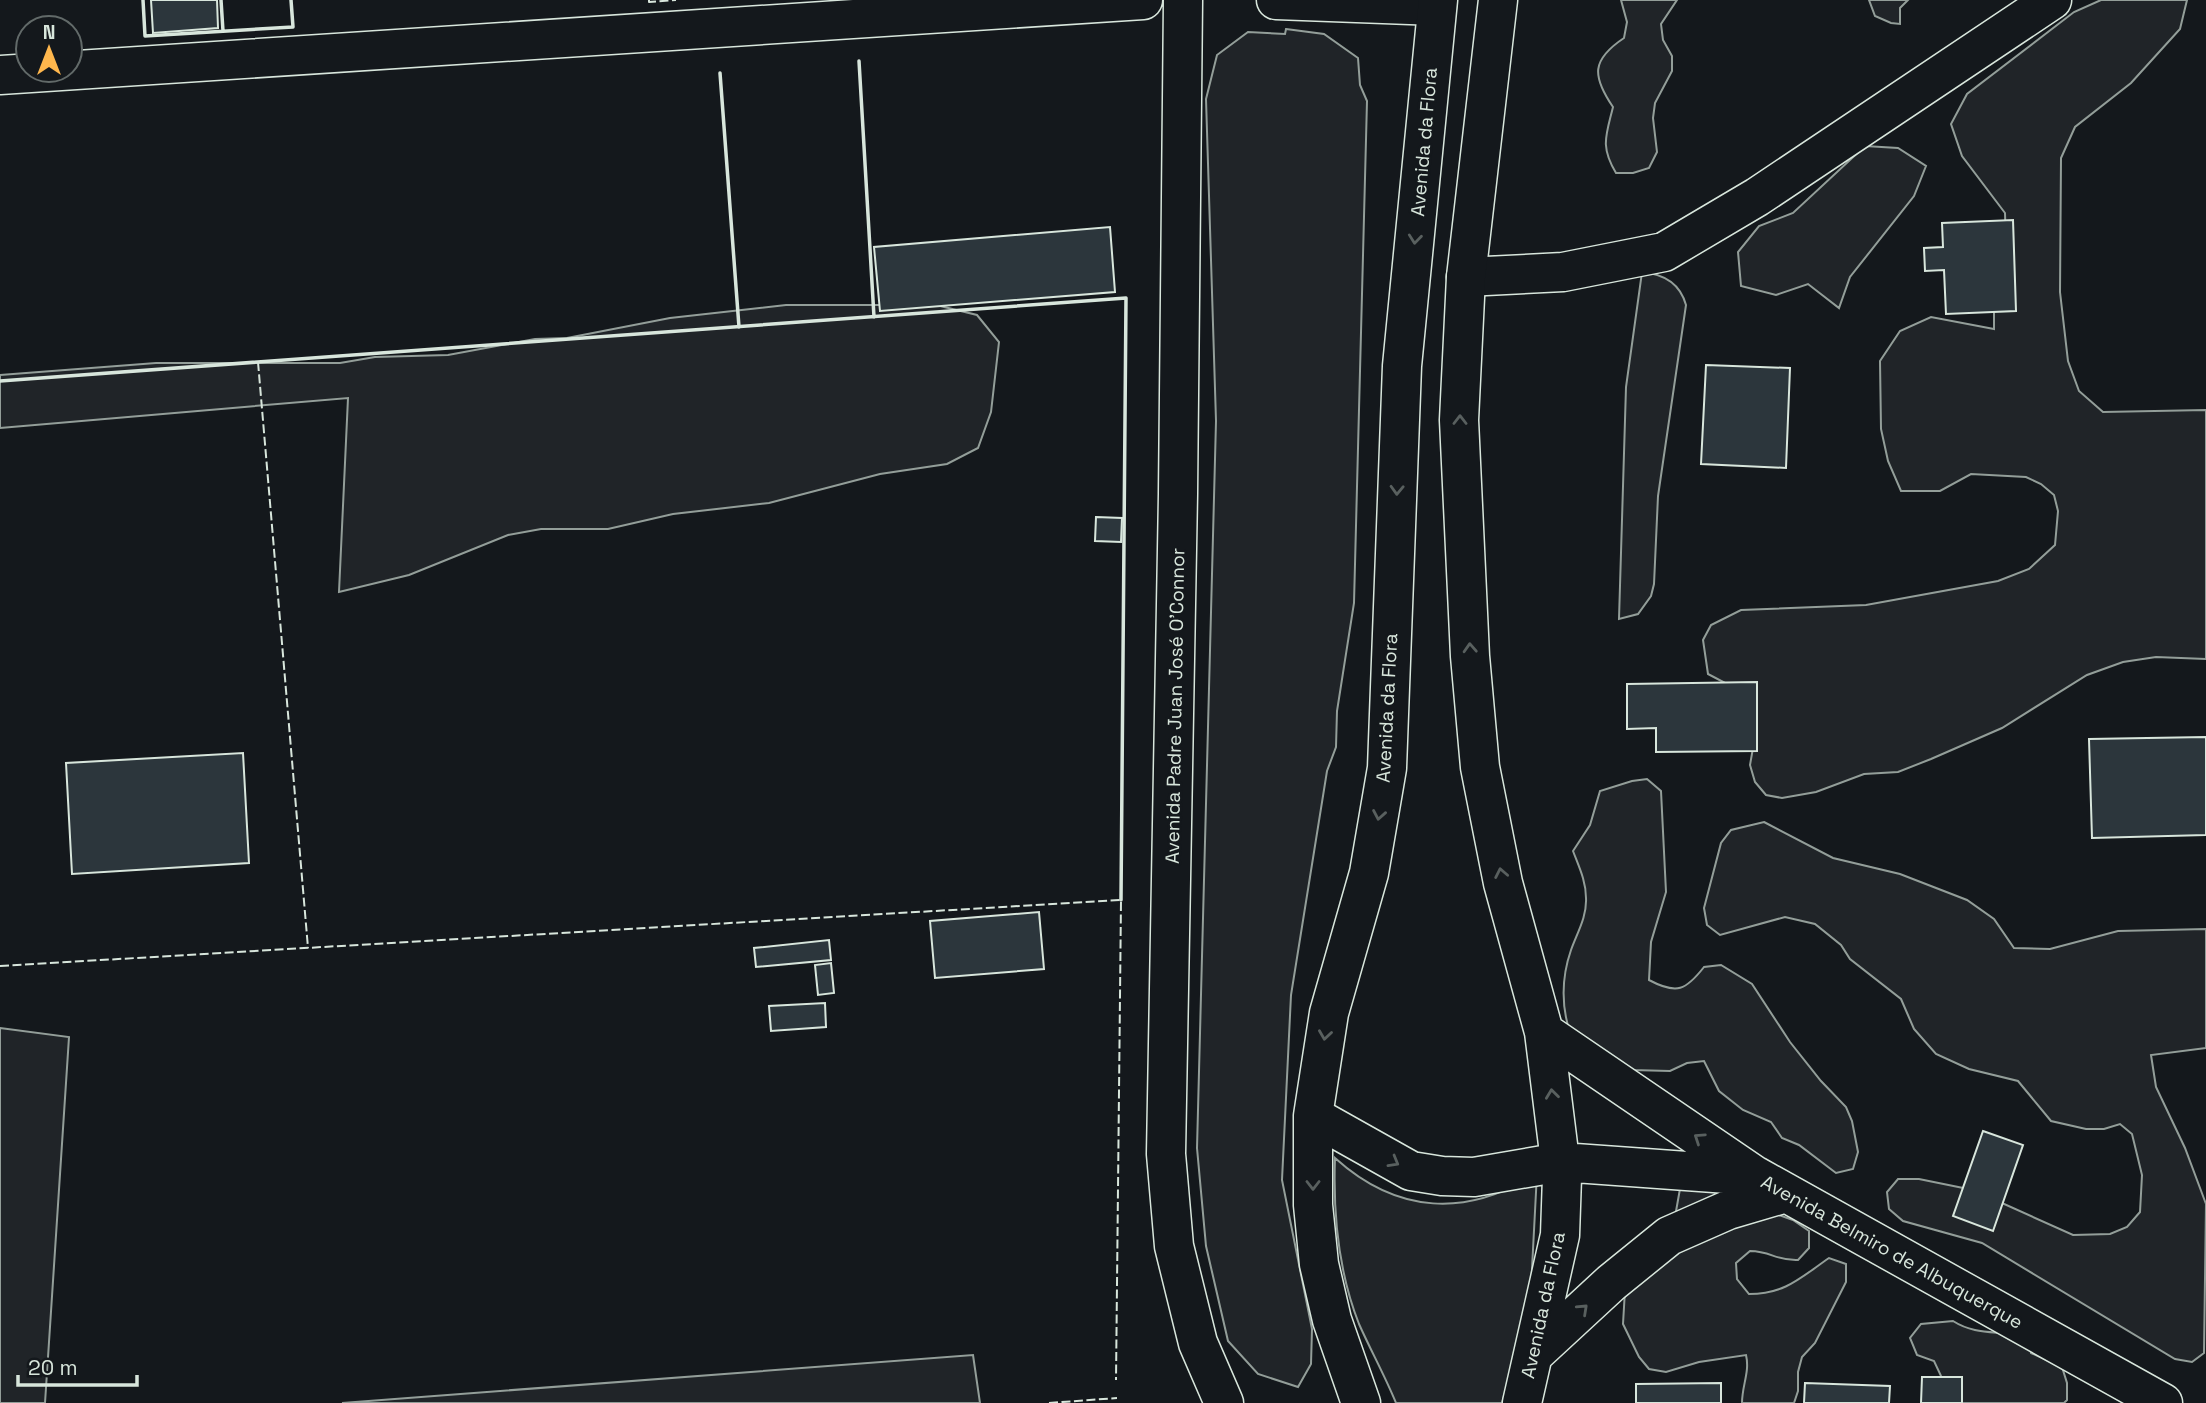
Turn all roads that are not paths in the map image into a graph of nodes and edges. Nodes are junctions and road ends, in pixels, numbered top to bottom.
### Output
1 (1143, 0) edge
2 (1183, 0) edge
3 (1276, 0) edge
4 (1498, 0) edge
5 (2052, 0) edge
6 (1437, 3) edge
7 (0, 75) edge
8 (1466, 277) junction
9 (1544, 1032) junction
10 (1314, 1116) junction
11 (1561, 1161) junction
12 (1771, 1184) junction
13 (1533, 1355) junction
14 (1224, 1403) edge
15 (1361, 1403) edge
16 (1522, 1403) edge
17 (2163, 1403) edge

1 - 7 main road
2 - 14 main road, Avenida Padre Juan José O'Connor
3 - 6 main road
4 - 8 main road, Avenida da Flora
5 - 8 main road
6 -> 10 main road, Avenida da Flora
9 -> 8 main road, Avenida da Flora
11 -> 9 main road, Avenida da Flora
12 -> 9 main road
10 -> 11 main road, Avenida Belmiro de Albuquerque
10 -> 15 main road, Avenida da Flora
11 - 12 main road, Avenida Belmiro de Albuquerque
11 - 13 main road, Avenida da Flora
13 -> 12 main road
12 - 17 main road, Avenida Belmiro de Albuquerque
13 - 16 main road, Avenida da Flora

